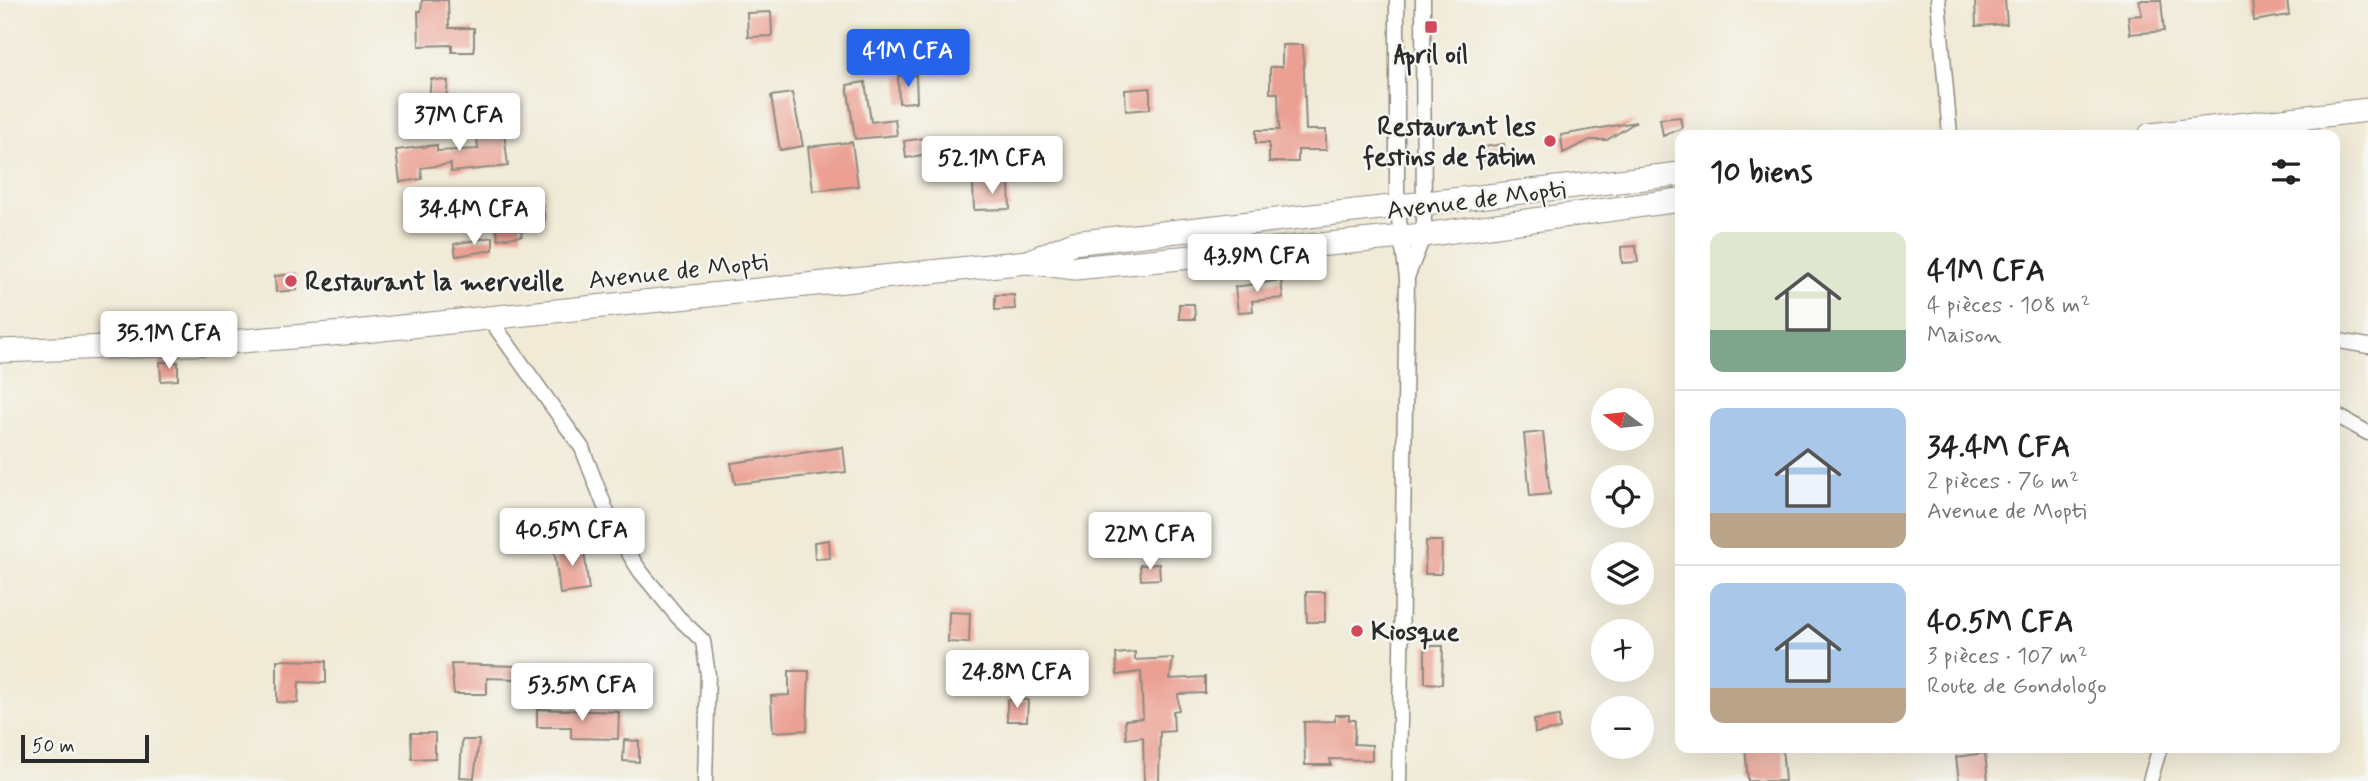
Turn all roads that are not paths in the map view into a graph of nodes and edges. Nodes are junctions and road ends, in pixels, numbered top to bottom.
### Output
1 (1397, 0) edge
2 (1423, 0) edge
3 (1938, 0) edge
4 (2368, 110) edge
5 (2291, 119) junction
6 (1950, 130) edge
7 (2194, 130) edge
8 (2273, 130) edge
9 (1675, 175) edge
10 (1675, 201) edge
11 (1423, 202) junction
12 (1397, 205) junction
13 (1424, 235) junction
14 (1399, 238) junction
15 (1027, 262) junction
16 (1407, 278) junction
17 (489, 318) junction
18 (2340, 341) edge
19 (2368, 346) edge
20 (0, 351) edge
21 (2340, 417) edge
22 (2368, 433) edge
23 (2158, 753) edge
24 (705, 781) edge
25 (1399, 781) edge
26 (2150, 781) edge

1 - 12 street
2 - 11 street
3 - 6 street
4 - 5 main road
5 - 7 main road
5 - 8 street
9 - 11 main road, Avenue de Mopti
10 - 13 main road, Avenue de Mopti
11 - 12 main road, Avenue de Mopti
11 - 13 street
12 - 14 street
12 - 15 main road, Avenue de Mopti
13 - 14 main road, Avenue de Mopti
13 - 16 street
14 - 15 main road, Avenue de Mopti
14 - 16 street
15 - 17 main road, Avenue de Mopti
16 - 25 street
17 - 20 main road, Avenue de Mopti
17 - 24 street
18 - 19 street
21 - 22 street
23 - 26 street

